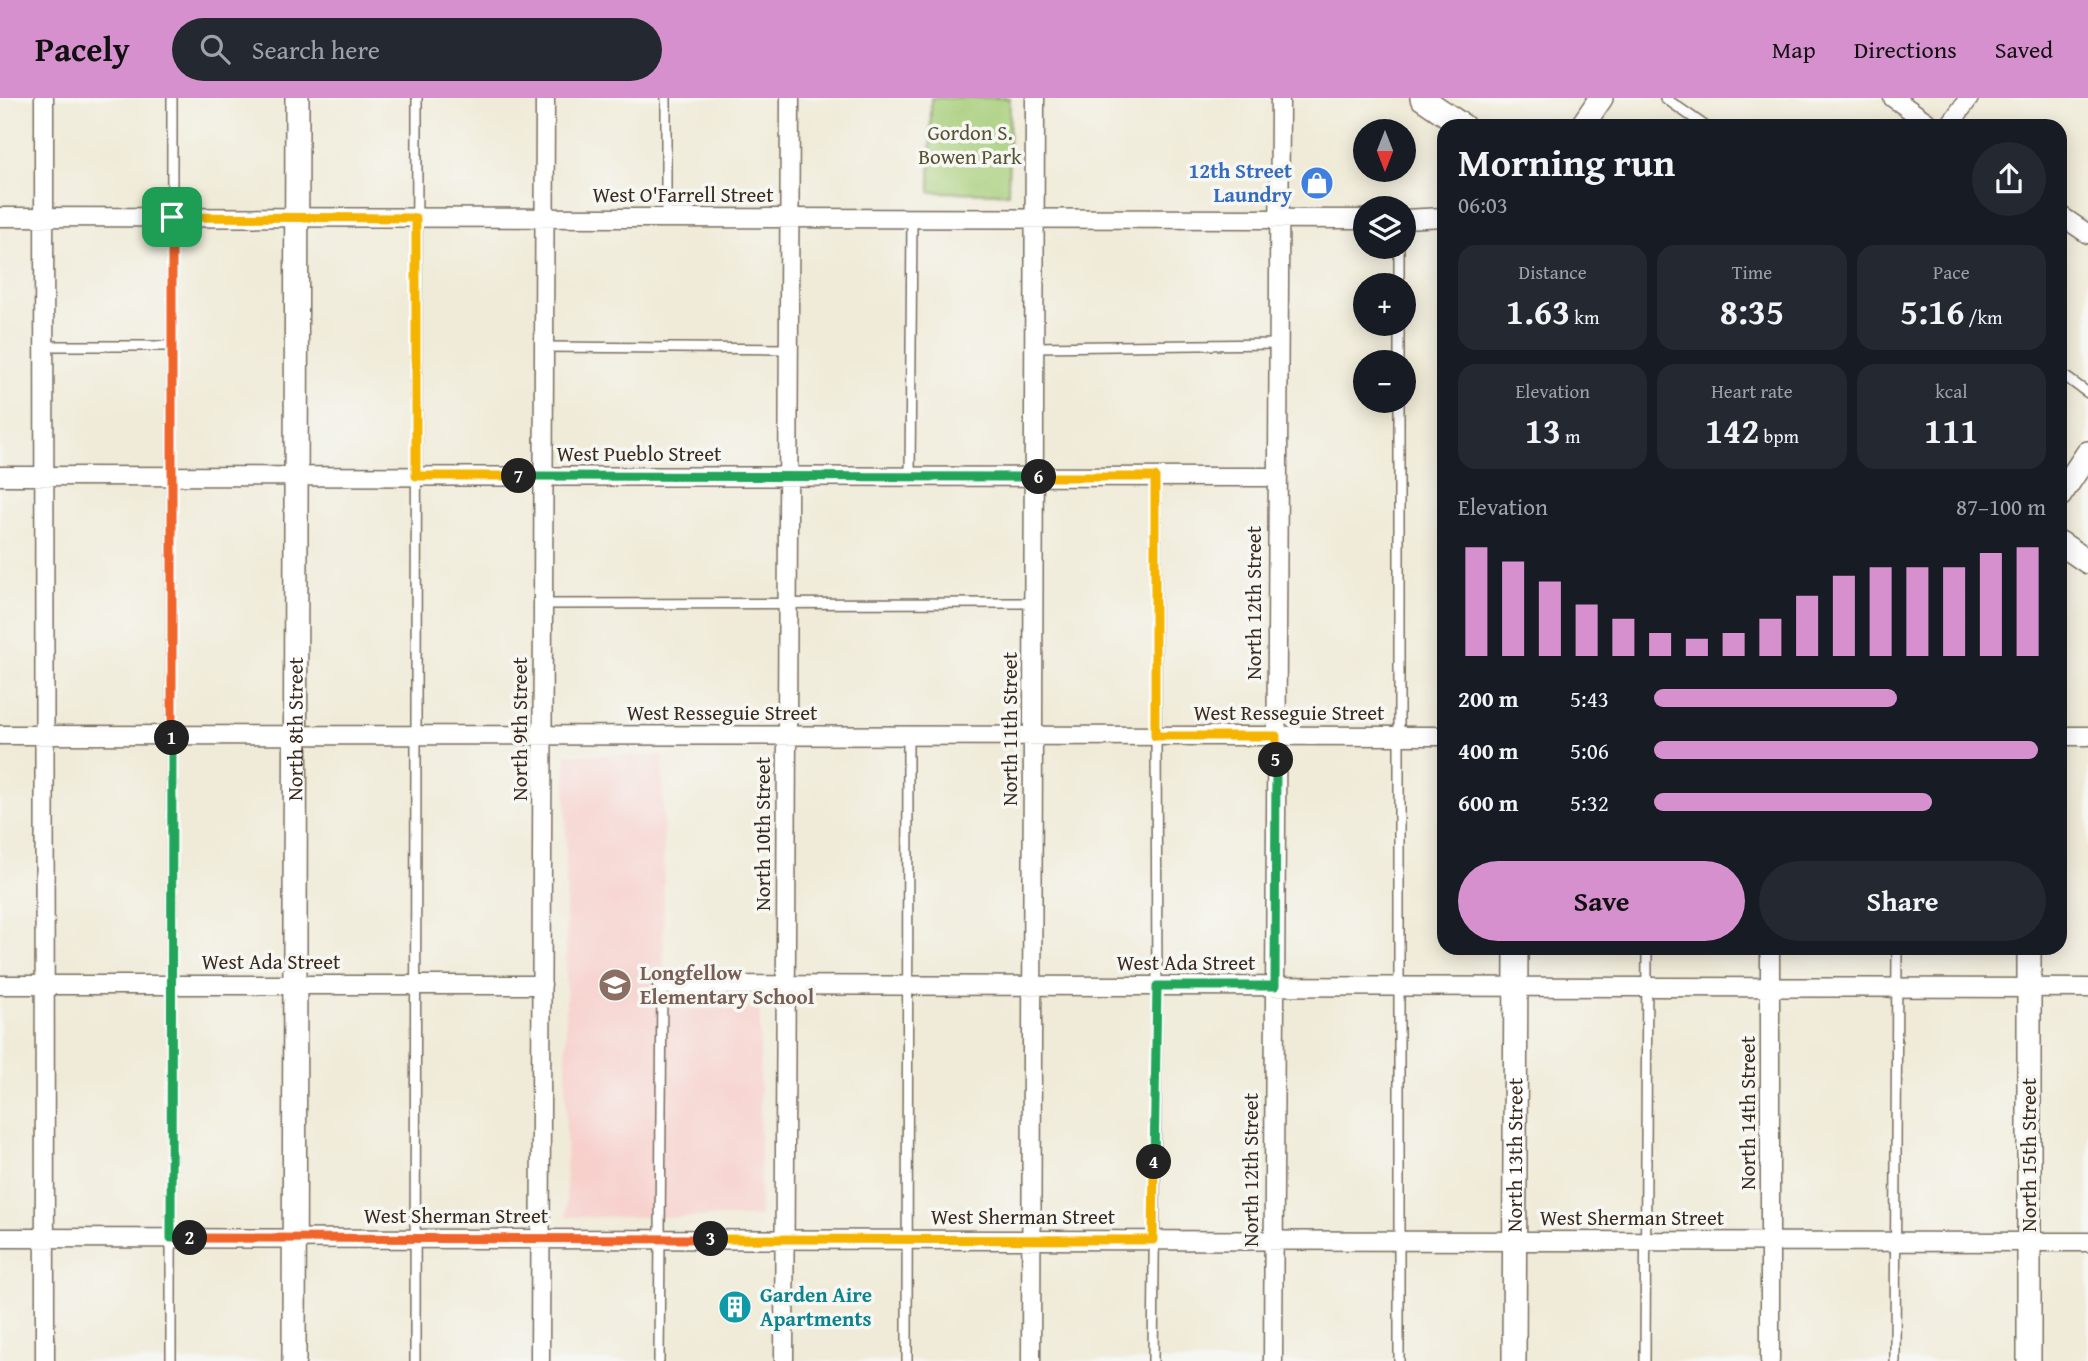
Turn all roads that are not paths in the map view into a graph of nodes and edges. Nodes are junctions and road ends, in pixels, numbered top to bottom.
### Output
1 (44, 98) edge
2 (172, 98) edge
3 (297, 98) edge
4 (417, 98) edge
5 (545, 98) edge
6 (666, 98) edge
7 (790, 98) edge
8 (1035, 98) edge
9 (1280, 98) edge
10 (1422, 98) edge
11 (1601, 98) edge
12 (1665, 98) edge
13 (1893, 98) edge
14 (1969, 98) edge
15 (1453, 119) edge
16 (1587, 119) edge
17 (1695, 119) edge
18 (1923, 119) edge
19 (1954, 119) edge
20 (0, 217) edge
21 (44, 217) junction
22 (172, 217) junction
23 (298, 217) junction
24 (1437, 217) edge
25 (416, 218) junction
26 (545, 218) junction
27 (666, 218) junction
28 (789, 218) junction
29 (912, 218) junction
30 (1035, 218) junction
31 (1416, 218) edge
32 (1279, 219) junction
33 (1353, 219) edge
34 (2067, 220) edge
35 (2088, 234) edge
36 (1279, 344) junction
37 (44, 346) junction
38 (172, 346) junction
39 (544, 347) junction
40 (1034, 347) junction
41 (788, 349) junction
42 (2067, 378) edge
43 (2088, 393) edge
44 (1399, 413) edge
45 (2088, 453) edge
46 (0, 476) edge
47 (44, 476) junction
48 (172, 476) junction
49 (297, 476) junction
50 (416, 476) junction
51 (544, 476) junction
52 (788, 476) junction
53 (910, 477) junction
54 (1033, 477) junction
55 (1155, 477) junction
56 (1278, 477) junction
57 (2067, 484) edge
58 (2067, 548) edge
59 (2088, 562) edge
60 (1033, 603) junction
61 (543, 604) junction
62 (787, 605) junction
63 (0, 735) edge
64 (44, 735) junction
65 (172, 735) junction
66 (297, 735) junction
67 (414, 735) junction
68 (543, 735) junction
69 (786, 736) junction
70 (908, 736) junction
71 (1033, 736) junction
72 (1155, 736) junction
73 (1276, 736) junction
74 (1400, 736) junction
75 (1437, 736) edge
76 (2067, 736) edge
77 (2088, 736) edge
78 (1516, 955) edge
79 (1647, 955) edge
80 (1770, 955) edge
81 (1897, 955) edge
82 (2029, 955) edge
83 (0, 985) edge
84 (44, 985) junction
85 (171, 985) junction
86 (296, 985) junction
87 (417, 985) junction
88 (542, 985) junction
89 (662, 985) joint
90 (785, 985) junction
91 (908, 986) junction
92 (1032, 986) junction
93 (1157, 986) junction
94 (1275, 986) junction
95 (1399, 987) junction
96 (1516, 987) junction
97 (1647, 987) junction
98 (1770, 987) junction
99 (1897, 988) junction
100 (2029, 988) junction
101 (2088, 988) edge
102 (0, 1238) edge
103 (44, 1238) junction
104 (171, 1238) junction
105 (295, 1238) junction
106 (416, 1239) junction
107 (541, 1239) junction
108 (660, 1239) junction
109 (784, 1239) junction
110 (907, 1239) junction
111 (1032, 1240) junction
112 (1153, 1240) junction
113 (1273, 1240) junction
114 (1399, 1240) junction
115 (1515, 1240) junction
116 (1645, 1241) junction
117 (1770, 1241) junction
118 (1895, 1241) junction
119 (2029, 1242) junction
120 (2088, 1242) edge
121 (44, 1361) edge
122 (171, 1361) edge
123 (294, 1361) edge
124 (415, 1361) edge
125 (540, 1361) edge
126 (660, 1361) edge
127 (784, 1361) edge
128 (907, 1361) edge
129 (1031, 1361) edge
130 (1153, 1361) edge
131 (1273, 1361) edge
132 (1399, 1361) edge
133 (1514, 1361) edge
134 (1645, 1361) edge
135 (1770, 1361) edge
136 (1895, 1361) edge
137 (2029, 1361) edge

1 - 21 street
2 - 22 lane
3 - 23 street, North 8th Street
4 - 25 lane
5 - 26 street, North 9th Street
6 - 27 lane
7 - 28 street, North 10th Street
8 - 30 street, North 11th Street
9 - 32 street, North 12th Street
10 - 15 street
11 - 16 street
12 - 17 lane
13 - 18 street
14 - 19 street
20 - 21 street, West O'Farrell Street
21 - 22 street, West O'Farrell Street
21 - 37 street
22 - 23 street, West O'Farrell Street
22 - 38 lane
23 - 25 street, West O'Farrell Street
23 - 49 street, North 8th Street
24 - 31 street
25 - 26 street, West O'Farrell Street
25 - 50 lane
26 - 27 street, West O'Farrell Street
26 - 39 street, North 9th Street
27 - 28 street, West O'Farrell Street
28 - 29 street, West O'Farrell Street
28 - 41 street, North 10th Street
29 - 30 street, West O'Farrell Street
29 - 53 lane
30 - 32 street, West O'Farrell Street
30 - 40 street, North 11th Street
32 - 33 street, West O'Farrell Street
32 - 36 street, North 12th Street
34 - 35 street
36 - 40 lane
36 - 56 street, North 12th Street
37 - 38 lane
37 - 47 street
38 - 48 lane
39 - 41 lane
39 - 51 street, North 9th Street
40 - 54 street, North 11th Street
41 - 52 street, North 10th Street
42 - 43 lane
44 - 74 lane
45 - 57 street
46 - 47 street, West Pueblo Street
47 - 48 street, West Pueblo Street
47 - 64 street
48 - 49 street, West Pueblo Street
48 - 65 lane
49 - 50 street, West Pueblo Street
49 - 66 street, North 8th Street
50 - 51 street, West Pueblo Street
50 - 67 lane
51 - 52 street, West Pueblo Street
51 - 61 street, North 9th Street
52 - 53 street, West Pueblo Street
52 - 62 street, North 10th Street
53 - 54 street, West Pueblo Street
54 - 55 street, West Pueblo Street
54 - 60 street, North 11th Street
55 - 56 street, West Pueblo Street
55 - 72 lane
56 - 73 street, North 12th Street
58 - 59 street
60 - 62 lane
60 - 71 street, North 11th Street
61 - 62 lane
61 - 68 street, North 9th Street
62 - 69 street, North 10th Street
63 - 64 street, West Resseguie Street
64 - 65 street, West Resseguie Street
64 - 84 street
65 - 66 street, West Resseguie Street
65 - 85 lane
66 - 67 street, West Resseguie Street
66 - 86 street, North 8th Street
67 - 68 street, West Resseguie Street
67 - 87 lane
68 - 69 street, West Resseguie Street
68 - 88 street, North 9th Street
69 - 70 street, West Resseguie Street
69 - 90 street, North 10th Street
70 - 71 street, West Resseguie Street
70 - 91 lane
71 - 72 street, West Resseguie Street
71 - 92 street, North 11th Street
72 - 73 street, West Resseguie Street
72 - 93 lane
73 - 74 street, West Resseguie Street
73 - 94 street, North 12th Street
74 - 75 street, West Resseguie Street
74 - 95 lane
76 - 77 street
78 - 96 street, North 13th Street
79 - 97 lane
80 - 98 street, North 14th Street
81 - 99 lane
82 - 100 street, North 15th Street
83 - 84 street, West Ada Street
84 - 85 street, West Ada Street
84 - 103 street
85 - 86 street, West Ada Street
85 - 104 lane
86 - 87 street, West Ada Street
86 - 105 street, North 8th Street
87 - 88 street, West Ada Street
87 - 106 lane
88 - 107 street, North 9th Street
89 - 90 street, West Ada Street
89 - 108 lane
90 - 91 street, West Ada Street
90 - 109 street, North 10th Street
91 - 92 street, West Ada Street
91 - 110 lane
92 - 93 street, West Ada Street
92 - 111 street, North 11th Street
93 - 94 street, West Ada Street
93 - 112 lane
94 - 95 street, West Ada Street
94 - 113 street, North 12th Street
95 - 96 street, West Ada Street
95 - 114 lane
96 - 97 street, West Ada Street
96 - 115 street, North 13th Street
97 - 98 street, West Ada Street
97 - 116 lane
98 - 99 street, West Ada Street
98 - 117 street, North 14th Street
99 - 100 street, West Ada Street
99 - 118 lane
100 - 101 street, West Ada Street
100 - 119 street, North 15th Street
102 - 103 street, West Sherman Street
103 - 104 street, West Sherman Street
103 - 121 street
104 - 105 street, West Sherman Street
104 - 122 lane
105 - 106 street, West Sherman Street
105 - 123 street, North 8th Street
106 - 107 street, West Sherman Street
106 - 124 lane
107 - 108 street, West Sherman Street
107 - 125 street, North 9th Street
108 - 109 street, West Sherman Street
108 - 126 lane
109 - 110 street, West Sherman Street
109 - 127 street, North 10th Street
110 - 111 street, West Sherman Street
110 - 128 lane
111 - 112 street, West Sherman Street
111 - 129 street, North 11th Street
112 - 113 street, West Sherman Street
112 - 130 lane
113 - 114 street, West Sherman Street
113 - 131 street, North 12th Street
114 - 115 street, West Sherman Street
114 - 132 lane
115 - 116 street, West Sherman Street
115 - 133 street, North 13th Street
116 - 117 street, West Sherman Street
116 - 134 lane
117 - 118 street, West Sherman Street
117 - 135 street, North 14th Street
118 - 119 street, West Sherman Street
118 - 136 lane
119 - 120 street, West Sherman Street
119 - 137 street, North 15th Street

